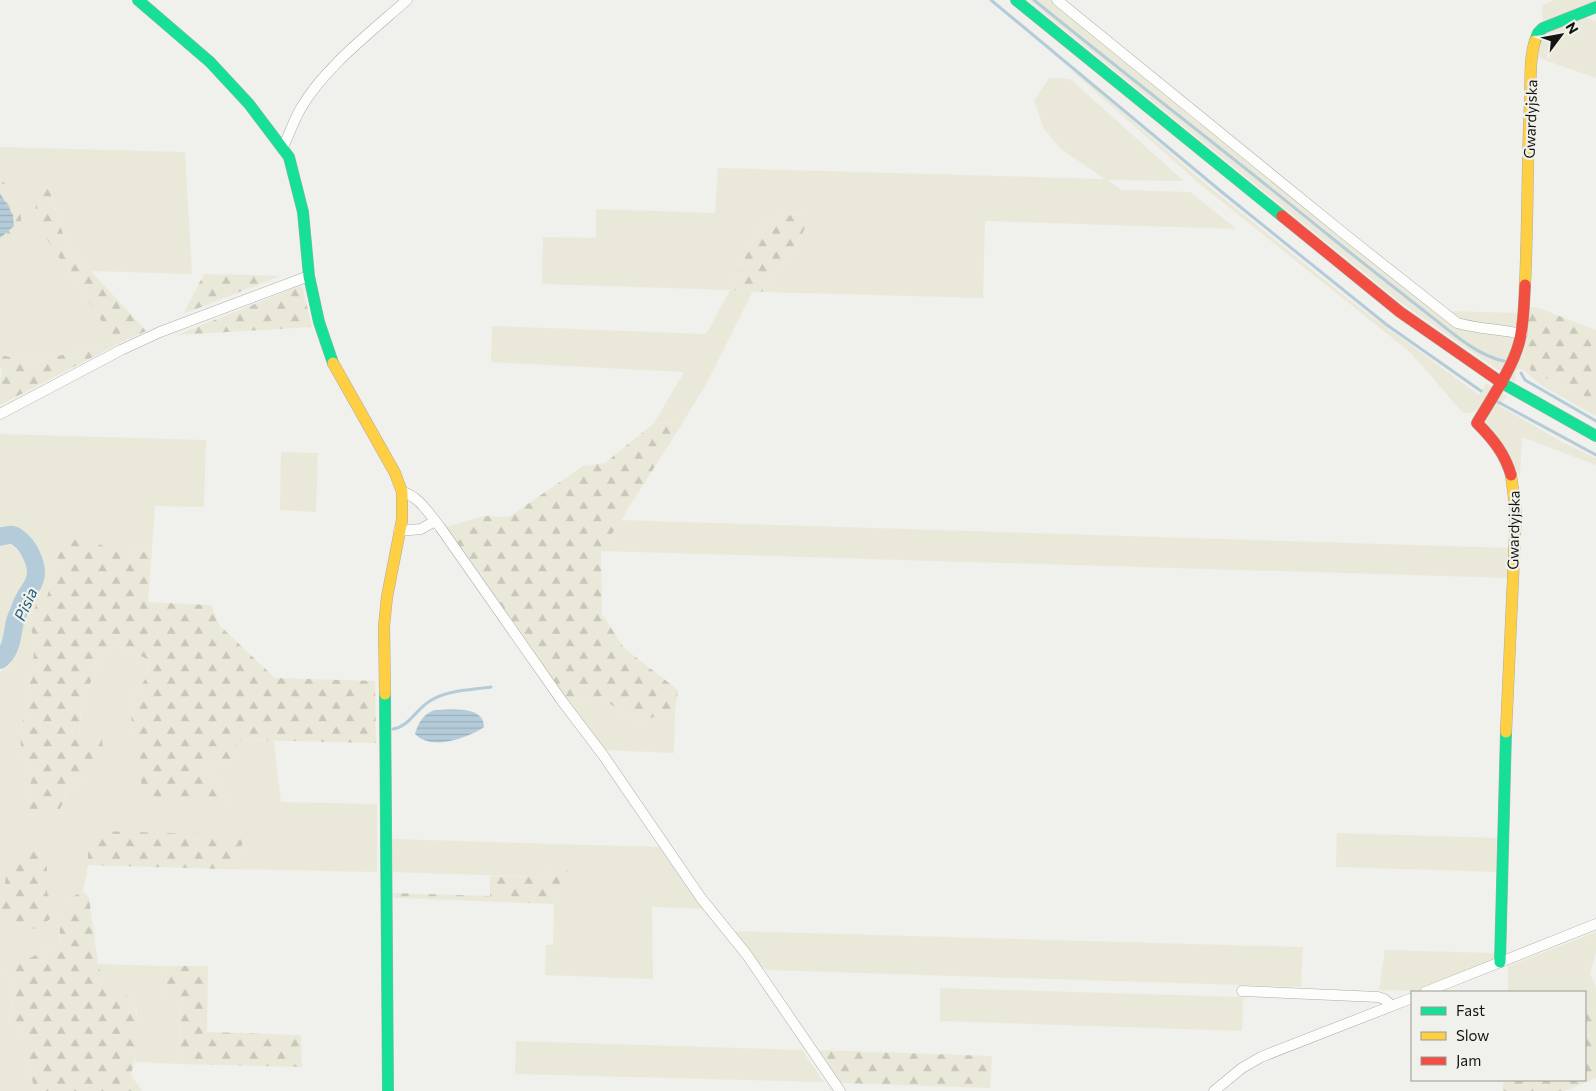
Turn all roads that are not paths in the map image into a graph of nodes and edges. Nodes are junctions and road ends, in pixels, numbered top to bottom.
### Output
1 (138, 0) edge
2 (407, 0) edge
3 (1016, 0) edge
4 (1057, 0) edge
5 (1596, 7) edge
6 (283, 147) junction
7 (309, 276) junction
8 (1522, 334) junction
9 (1500, 382) junction
10 (0, 414) edge
11 (1596, 436) edge
12 (402, 492) junction
13 (435, 521) junction
14 (400, 531) junction
15 (1596, 924) edge
16 (1500, 962) junction
17 (1242, 990) dead end
18 (1428, 991) edge
19 (1411, 998) edge
20 (1391, 1006) junction
21 (388, 1091) edge
22 (840, 1091) edge
23 (1214, 1091) edge

1 - 6 street
2 - 6 street
3 - 9 street
4 - 8 street
5 - 8 street, Gwardyjska
6 - 7 street
7 - 10 street
7 - 12 street
8 - 9 street, Gwardyjska
9 - 11 street
9 - 16 street, Gwardyjska
12 - 13 street
12 - 14 street
13 - 14 street
13 - 22 street
14 - 21 street
15 - 16 street
16 - 18 street
17 - 20 street
19 - 20 street
20 - 23 street

